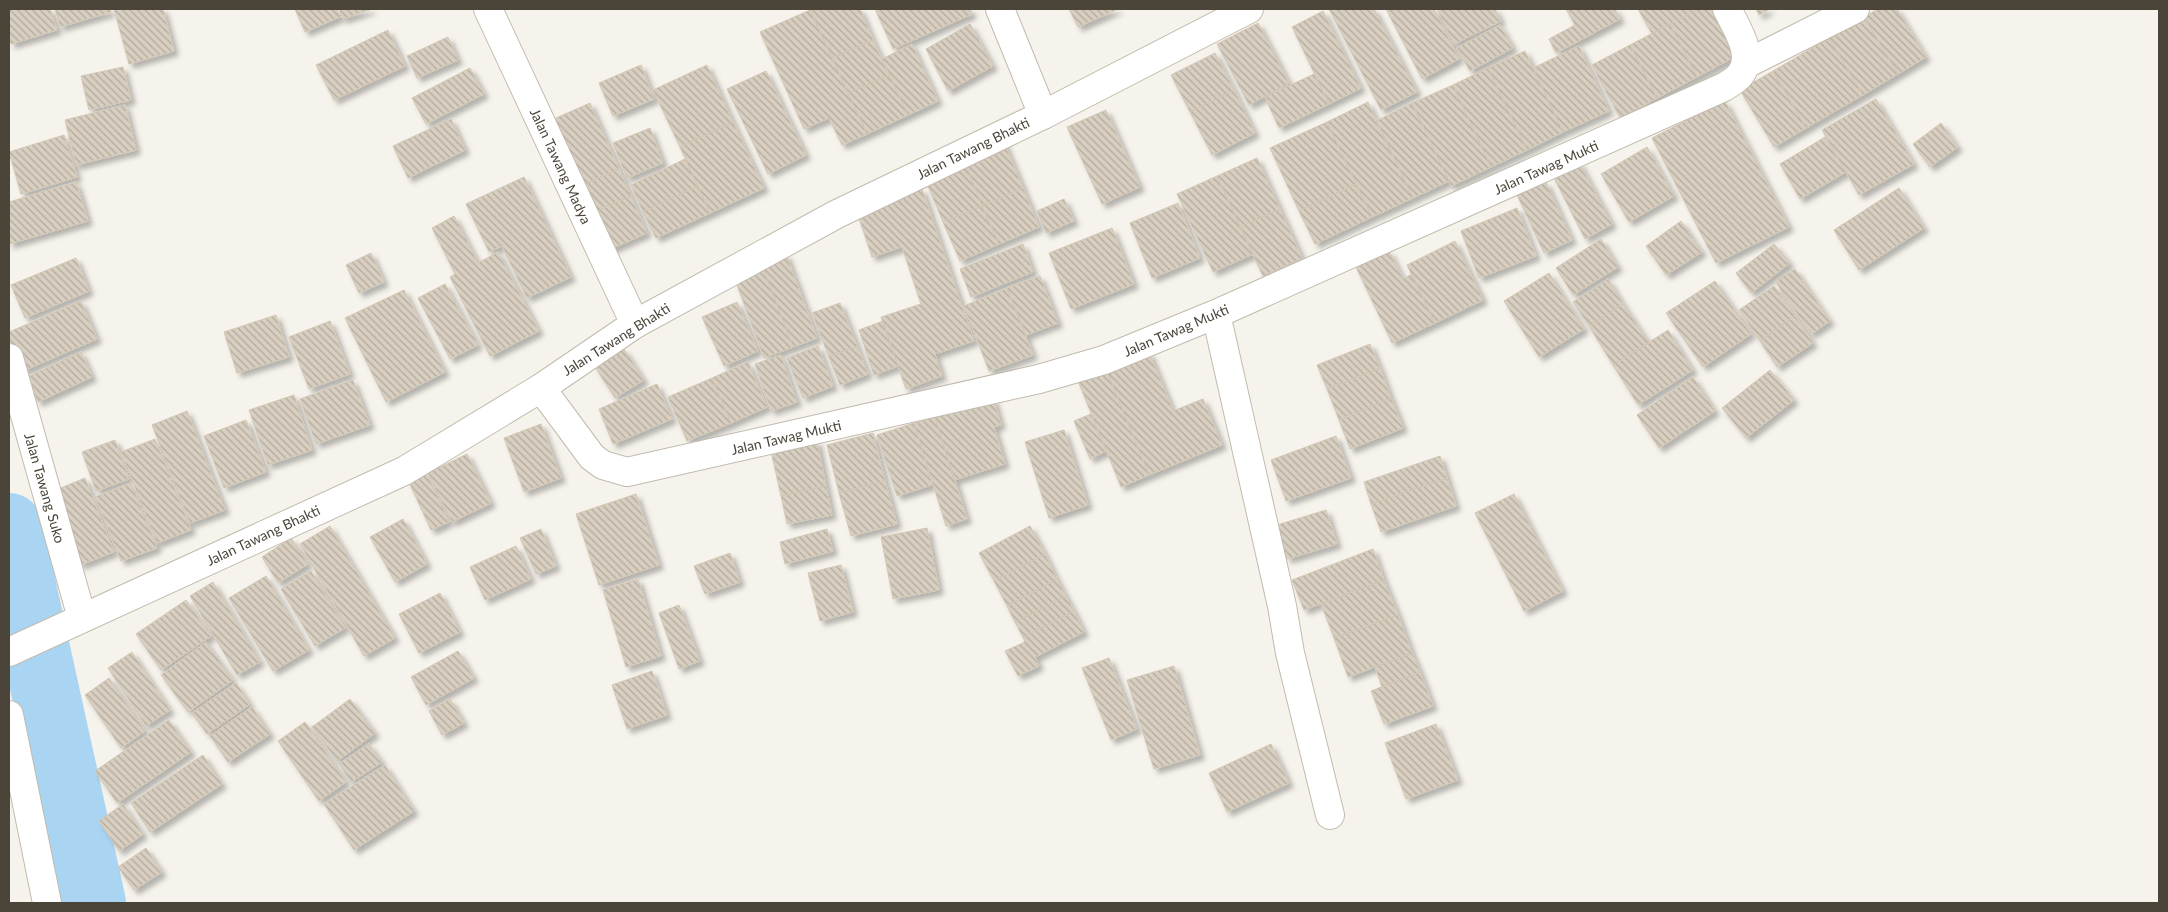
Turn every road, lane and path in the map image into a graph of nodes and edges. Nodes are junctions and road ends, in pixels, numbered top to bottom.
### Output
1 (488, 9) edge
2 (1000, 9) edge
3 (1249, 9) edge
4 (1727, 9) edge
5 (1855, 9) edge
6 (1746, 64) junction
7 (1043, 115) junction
8 (1216, 314) junction
9 (634, 324) junction
10 (9, 358) edge
11 (541, 388) junction
12 (70, 624) junction
13 (10, 651) edge
14 (9, 715) edge
15 (1330, 815) dead end
16 (47, 903) edge

1 - 9 street, Jalan Tawang Madya
2 - 7 street
3 - 7 street, Jalan Tawang Bhakti
4 - 6 street
5 - 6 street
6 - 8 street, Jalan Tawag Mukti
7 - 9 street, Jalan Tawang Bhakti
8 - 11 street, Jalan Tawag Mukti
8 - 15 street
9 - 11 street, Jalan Tawang Bhakti
10 - 12 street, Jalan Tawang Suko
11 - 12 street, Jalan Tawang Bhakti
12 - 13 street, Jalan Tawang Bhakti
14 - 16 street

